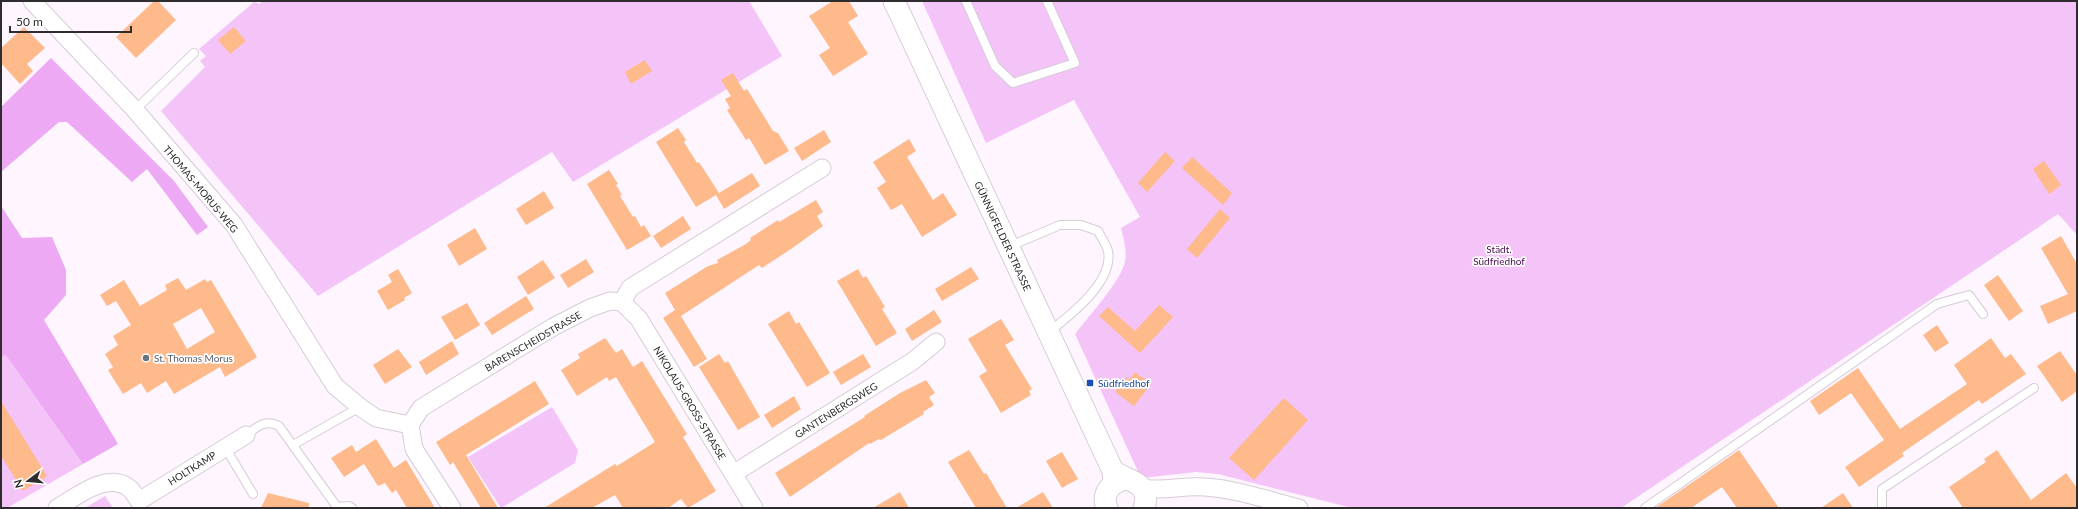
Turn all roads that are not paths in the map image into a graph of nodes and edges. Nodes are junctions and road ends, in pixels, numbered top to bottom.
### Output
1 (32, 1) edge
2 (894, 1) edge
3 (966, 1) edge
4 (1047, 1) edge
5 (194, 53) dead end
6 (135, 110) junction
7 (822, 168) dead end
8 (1008, 247) junction
9 (622, 302) junction
10 (1983, 314) dead end
11 (1048, 333) junction
12 (936, 342) dead end
13 (2034, 388) dead end
14 (360, 407) junction
15 (410, 425) junction
16 (246, 435) joint
17 (293, 445) junction
18 (225, 447) junction
19 (733, 474) junction
20 (1117, 477) junction
21 (253, 494) dead end
22 (1147, 497) edge
23 (141, 504) edge
24 (1102, 506) edge
25 (57, 508) edge
26 (352, 508) edge
27 (452, 508) edge
28 (754, 508) edge
29 (1298, 508) edge
30 (1645, 508) edge
31 (1882, 508) edge

1 - 6 street, THOMAS-MORUS-WEG
2 - 8 street, GÜNNIGFELDER STRASSE
3 - 4 lane
5 - 6 lane
6 - 14 street, THOMAS-MORUS-WEG
7 - 9 street
8 - 11 street, GÜNNIGFELDER STRASSE
8 - 11 lane
9 - 15 street, BARENSCHEIDSTRASSE
9 - 19 street, NIKOLAUS-GROSS-STRASSE
10 - 30 lane
11 - 20 street, GÜNNIGFELDER STRASSE
12 - 19 street, GANTENBERGSWEG
13 - 31 lane
14 - 15 street, THOMAS-MORUS-WEG
14 - 17 lane
15 - 27 street
16 - 17 lane
16 - 18 street, HOLTKAMP
17 - 26 lane
18 - 21 lane
18 - 23 street, HOLTKAMP
19 - 28 street, NIKOLAUS-GROSS-STRASSE
20 - 22 street
20 - 24 street
22 - 29 street
23 - 25 street, HOLTKAMP

